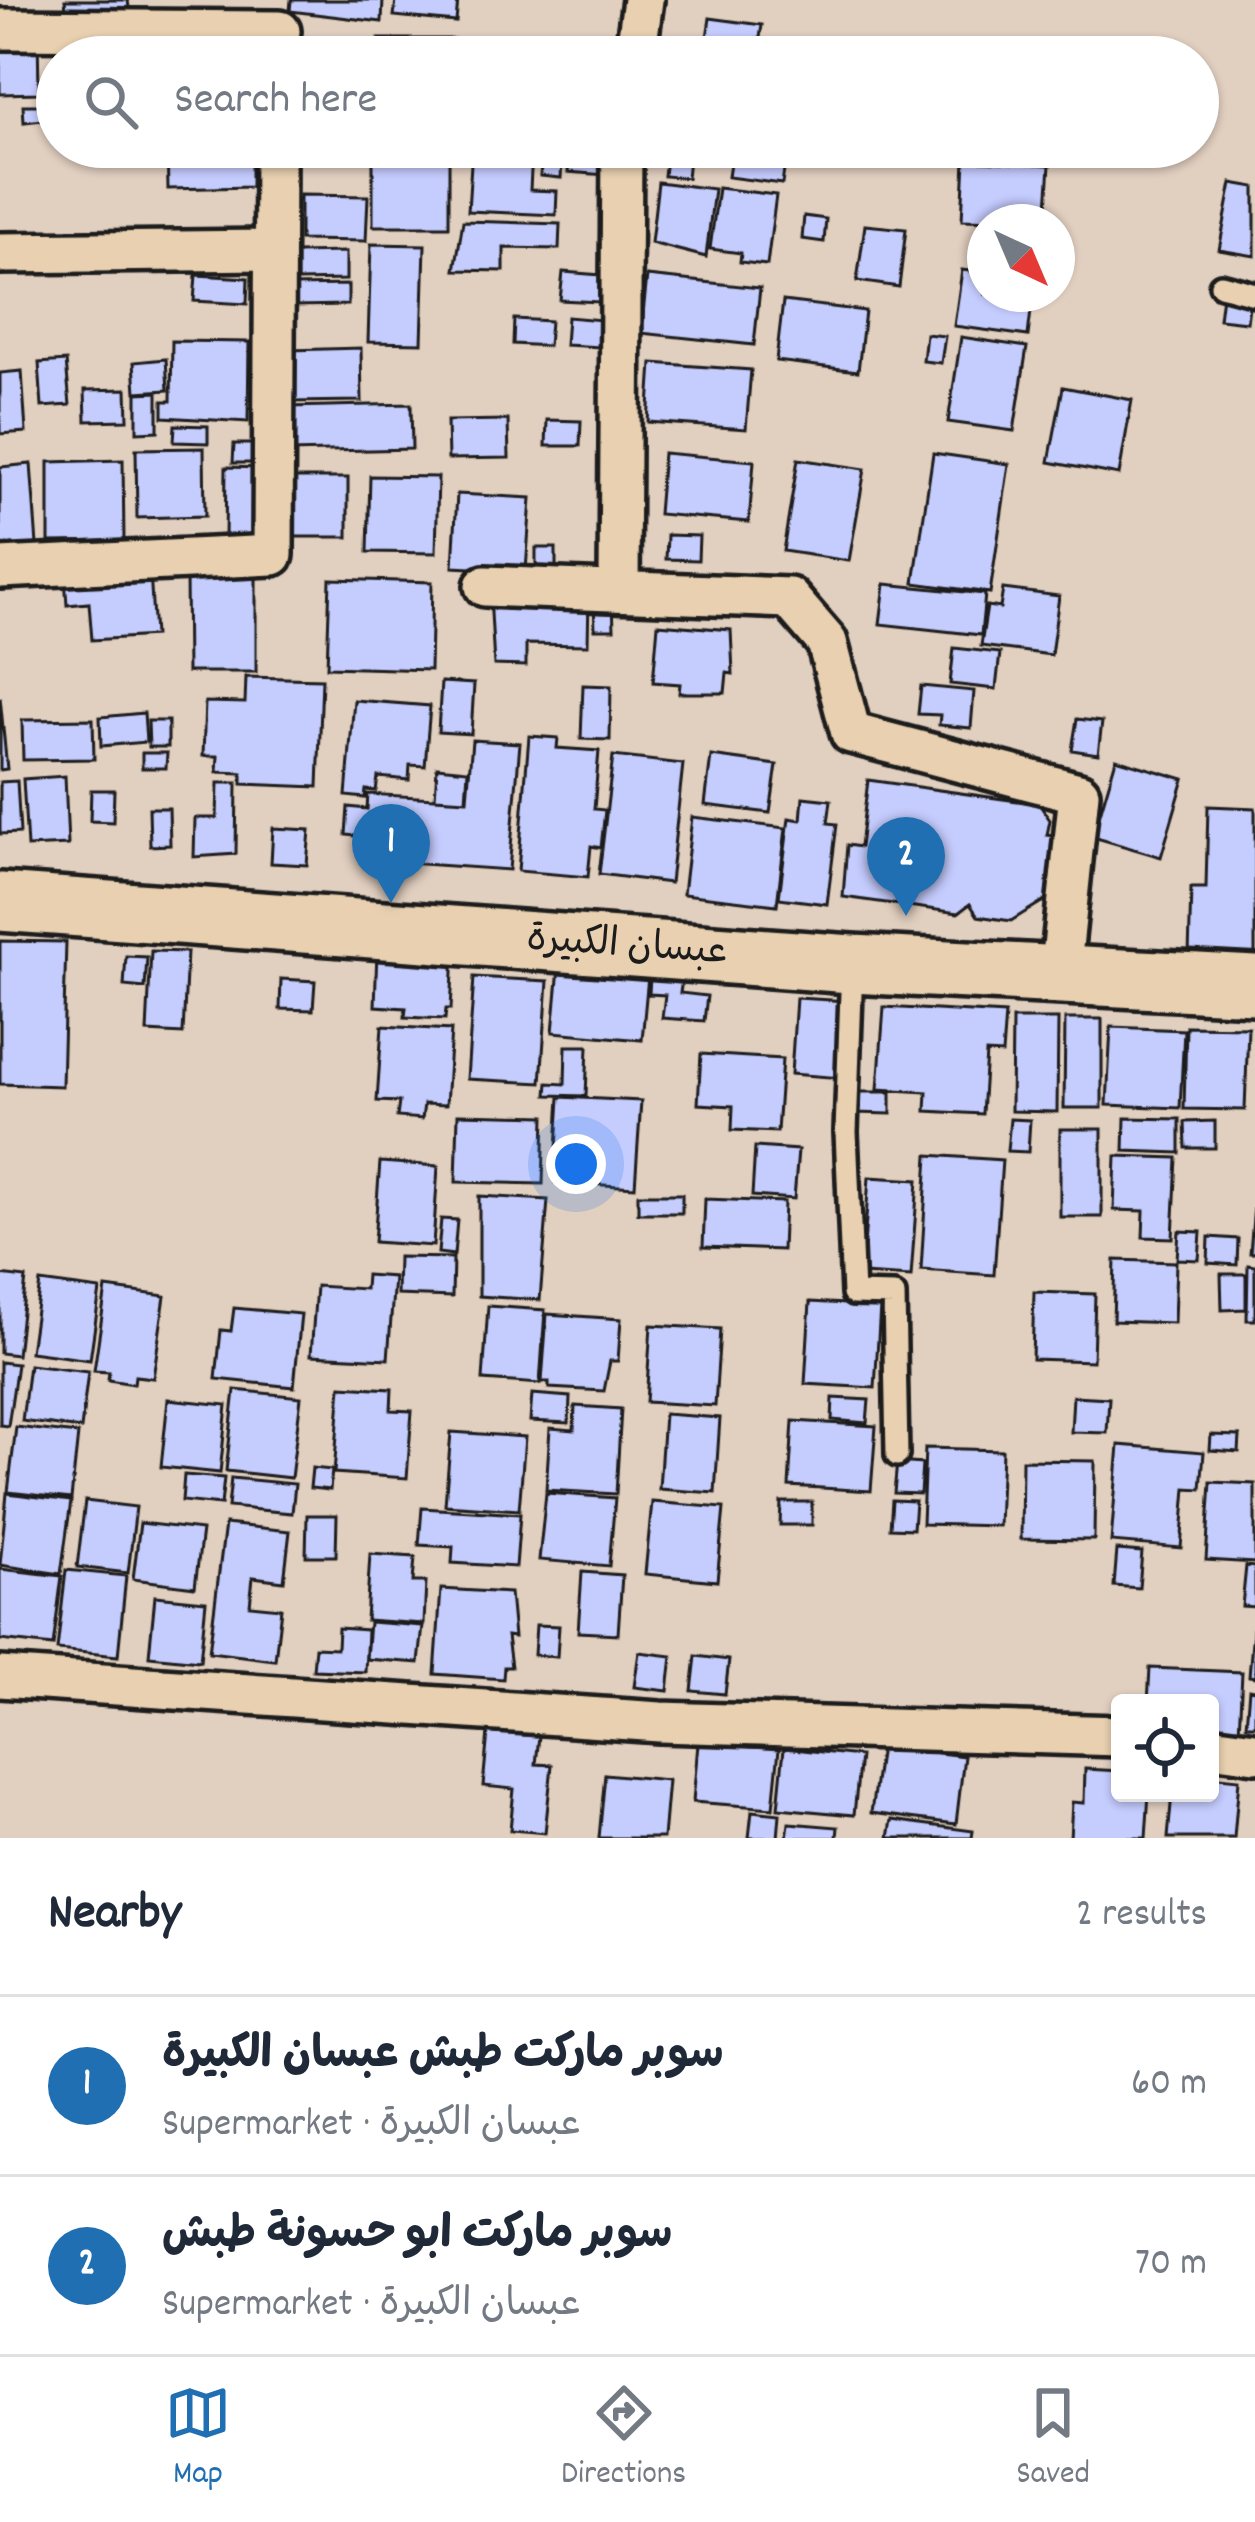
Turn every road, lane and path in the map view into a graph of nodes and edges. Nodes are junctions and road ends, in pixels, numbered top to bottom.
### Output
1 (644, 0) edge
2 (0, 29) edge
3 (277, 29) edge
4 (638, 36) edge
5 (274, 168) edge
6 (622, 168) edge
7 (271, 250) junction
8 (0, 254) edge
9 (1221, 285) dead end
10 (1255, 294) edge
11 (0, 568) edge
12 (485, 586) dead end
13 (620, 588) junction
14 (0, 902) edge
15 (852, 964) junction
16 (1060, 976) junction
17 (1255, 985) edge
18 (897, 1455) dead end
19 (0, 1677) edge
20 (1111, 1736) edge
21 (1219, 1748) edge
22 (1255, 1752) edge

1 - 4 street
2 - 3 street
5 - 7 street
6 - 13 street
7 - 8 street
7 - 11 street
9 - 10 lane
12 - 13 street
13 - 16 street
14 - 15 main road, عبسان الكبيرة
15 - 16 main road, عبسان الكبيرة
15 - 18 lane
16 - 17 main road, عبسان الكبيرة
19 - 20 street
21 - 22 street

